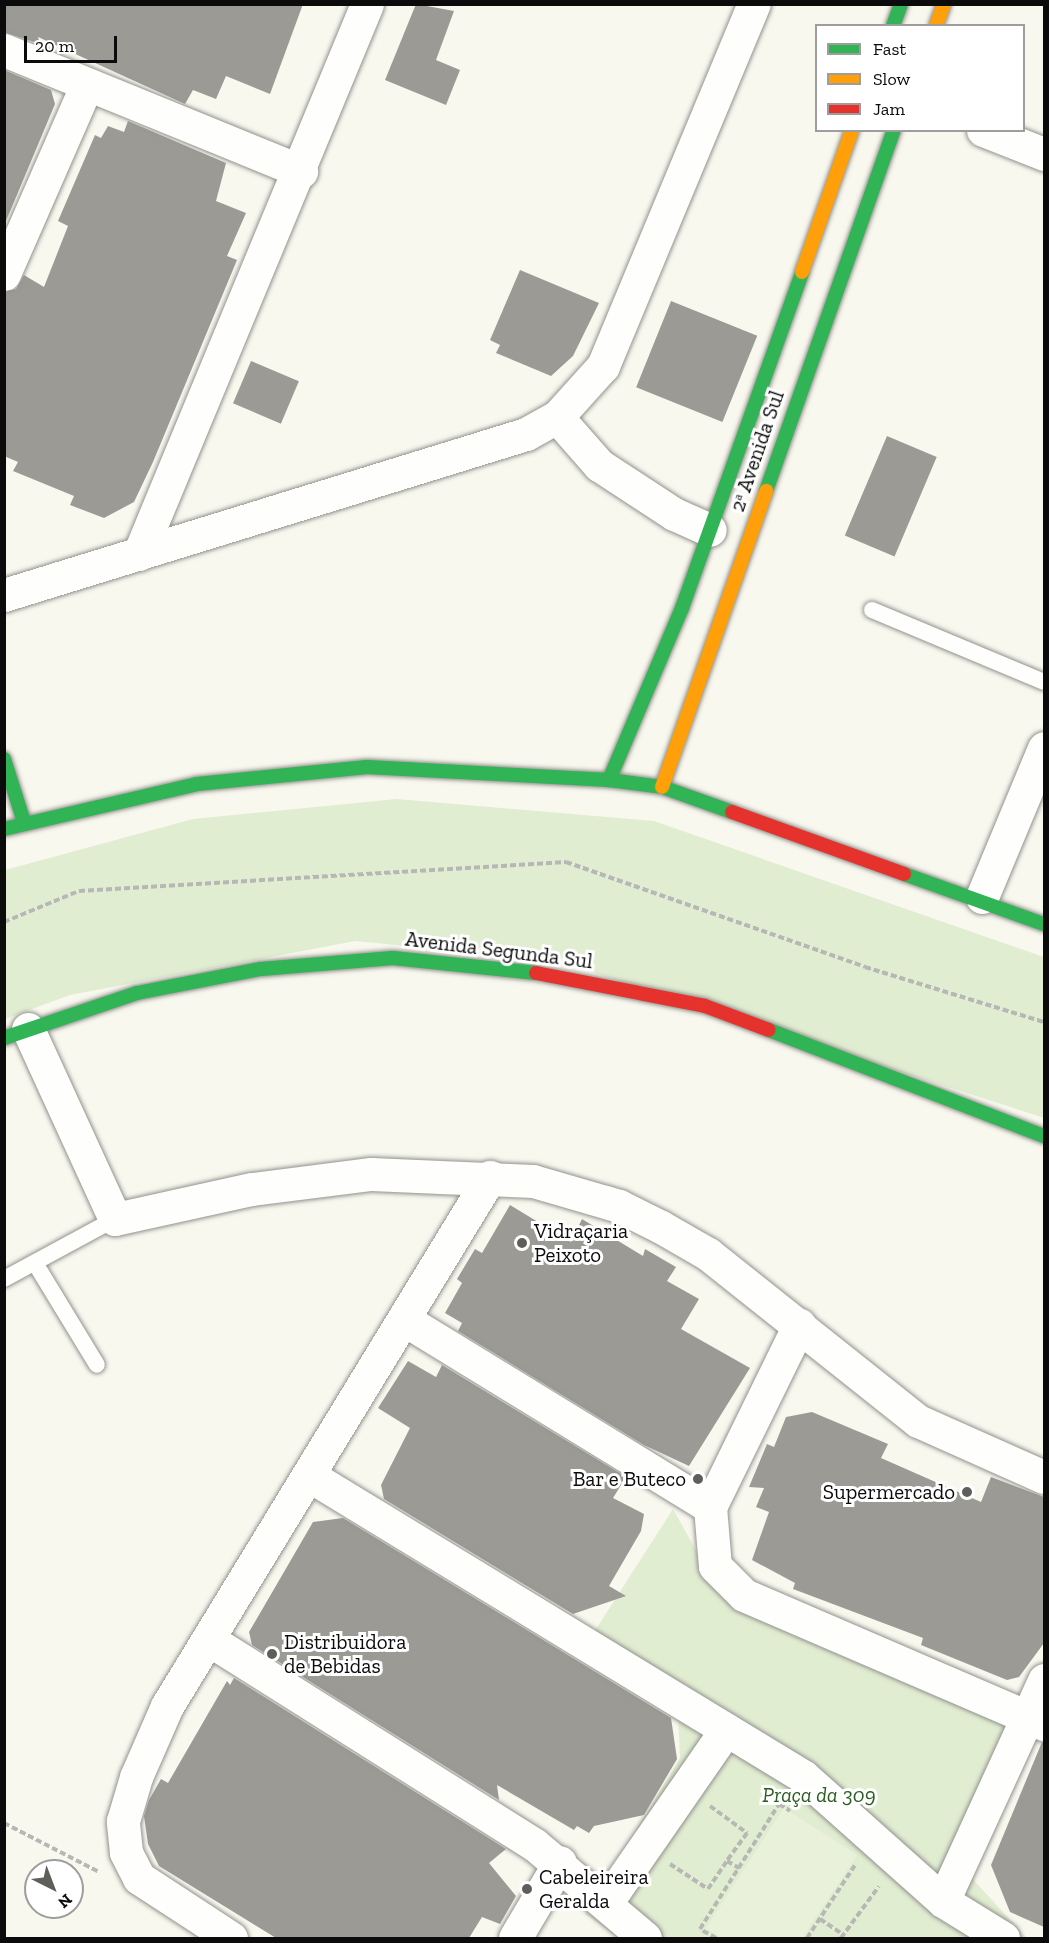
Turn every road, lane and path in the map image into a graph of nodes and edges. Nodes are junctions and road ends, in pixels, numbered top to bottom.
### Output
1 (367, 4) edge
2 (754, 4) edge
3 (901, 4) edge
4 (944, 4) edge
5 (894, 24) edge
6 (937, 24) edge
7 (4, 50) edge
8 (87, 84) junction
9 (851, 132) edge
10 (893, 132) edge
11 (988, 132) edge
12 (1044, 154) edge
13 (301, 171) junction
14 (4, 274) edge
15 (557, 417) junction
16 (710, 530) junction
17 (139, 554) junction
18 (4, 596) edge
19 (872, 610) dead end
20 (1044, 682) edge
21 (1044, 748) edge
22 (4, 759) edge
23 (609, 780) junction
24 (662, 788) junction
25 (24, 822) junction
26 (4, 830) edge
27 (982, 897) junction
28 (4, 921) edge
29 (1044, 924) edge
30 (1044, 1022) edge
31 (16, 1033) edge
32 (1044, 1136) edge
33 (490, 1177) junction
34 (115, 1219) junction
35 (35, 1263) junction
36 (4, 1279) edge
37 (405, 1320) junction
38 (799, 1325) junction
39 (97, 1365) dead end
40 (310, 1476) junction
41 (1044, 1477) edge
42 (710, 1507) junction
43 (208, 1639) junction
44 (1044, 1680) edge
45 (1036, 1721) edge
46 (726, 1730) junction
47 (704, 1802) dead end
48 (797, 1815) dead end
49 (4, 1823) edge
50 (861, 1856) dead end
51 (898, 1858) junction
52 (663, 1860) dead end
53 (727, 1861) junction
54 (560, 1862) junction
55 (133, 1866) junction
56 (739, 1868) junction
57 (943, 1900) junction
58 (606, 1903) junction
59 (820, 1919) junction
60 (843, 1937) edge
61 (231, 1938) edge
62 (515, 1938) edge
63 (645, 1938) edge
64 (716, 1938) edge
65 (807, 1938) edge
66 (1002, 1938) edge

1 - 13 street
2 - 15 street
3 - 5 main road
4 - 6 main road
7 - 8 street
8 - 13 street
8 - 14 street
9 - 16 main road, 2ᵃ Avenida Sul
10 - 24 main road, 2ᵃ Avenida Sul
11 - 12 street
13 - 17 street
15 - 16 street
15 - 17 street
16 - 23 main road, 2ᵃ Avenida Sul
17 - 18 street
19 - 20 lane
21 - 27 street
22 - 25 main road
23 - 24 main road
23 - 25 main road
24 - 27 main road
25 - 26 main road
27 - 29 main road
28 - 30 path
31 - 32 main road, Avenida Segunda Sul
31 - 34 street
33 - 34 street
33 - 37 street
33 - 38 street
34 - 35 lane
35 - 36 lane
35 - 39 lane
37 - 40 street
37 - 42 street
38 - 41 street
38 - 42 street
40 - 43 street
40 - 46 street
42 - 45 street
43 - 54 street
43 - 55 street
44 - 45 street
45 - 57 street
46 - 51 street
46 - 58 street
47 - 53 path
48 - 56 path
49 - 55 path
50 - 59 path
51 - 57 street
51 - 60 path
52 - 53 path
53 - 56 path
54 - 58 street
54 - 62 street
55 - 61 street
56 - 64 path
57 - 66 street
58 - 63 street
59 - 60 path
59 - 65 path

